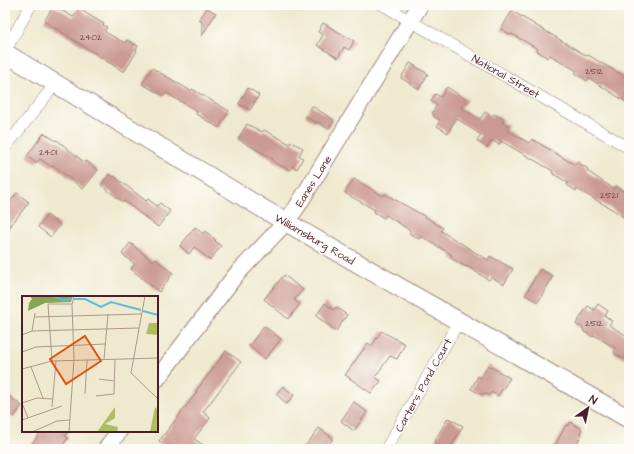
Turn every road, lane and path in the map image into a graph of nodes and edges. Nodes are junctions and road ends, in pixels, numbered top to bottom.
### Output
1 (31, 5) edge
2 (383, 5) edge
3 (420, 5) edge
4 (411, 20) junction
5 (5, 52) edge
6 (56, 83) junction
7 (5, 148) edge
8 (629, 148) edge
9 (286, 222) junction
10 (459, 322) junction
11 (158, 378) edge
12 (629, 419) edge
13 (118, 432) edge
14 (106, 449) edge
15 (386, 449) edge

1 - 5 street
2 - 4 street, National Street
3 - 4 street, Eanes Lane
4 - 8 street, National Street
4 - 9 street, Eanes Lane
5 - 6 main road, Williamsburg Road
6 - 7 street
6 - 9 main road, Williamsburg Road
9 - 10 main road, Williamsburg Road
9 - 11 street, Eanes Lane
10 - 12 main road, Williamsburg Road
10 - 15 street, Carters Pond Court
13 - 14 street

